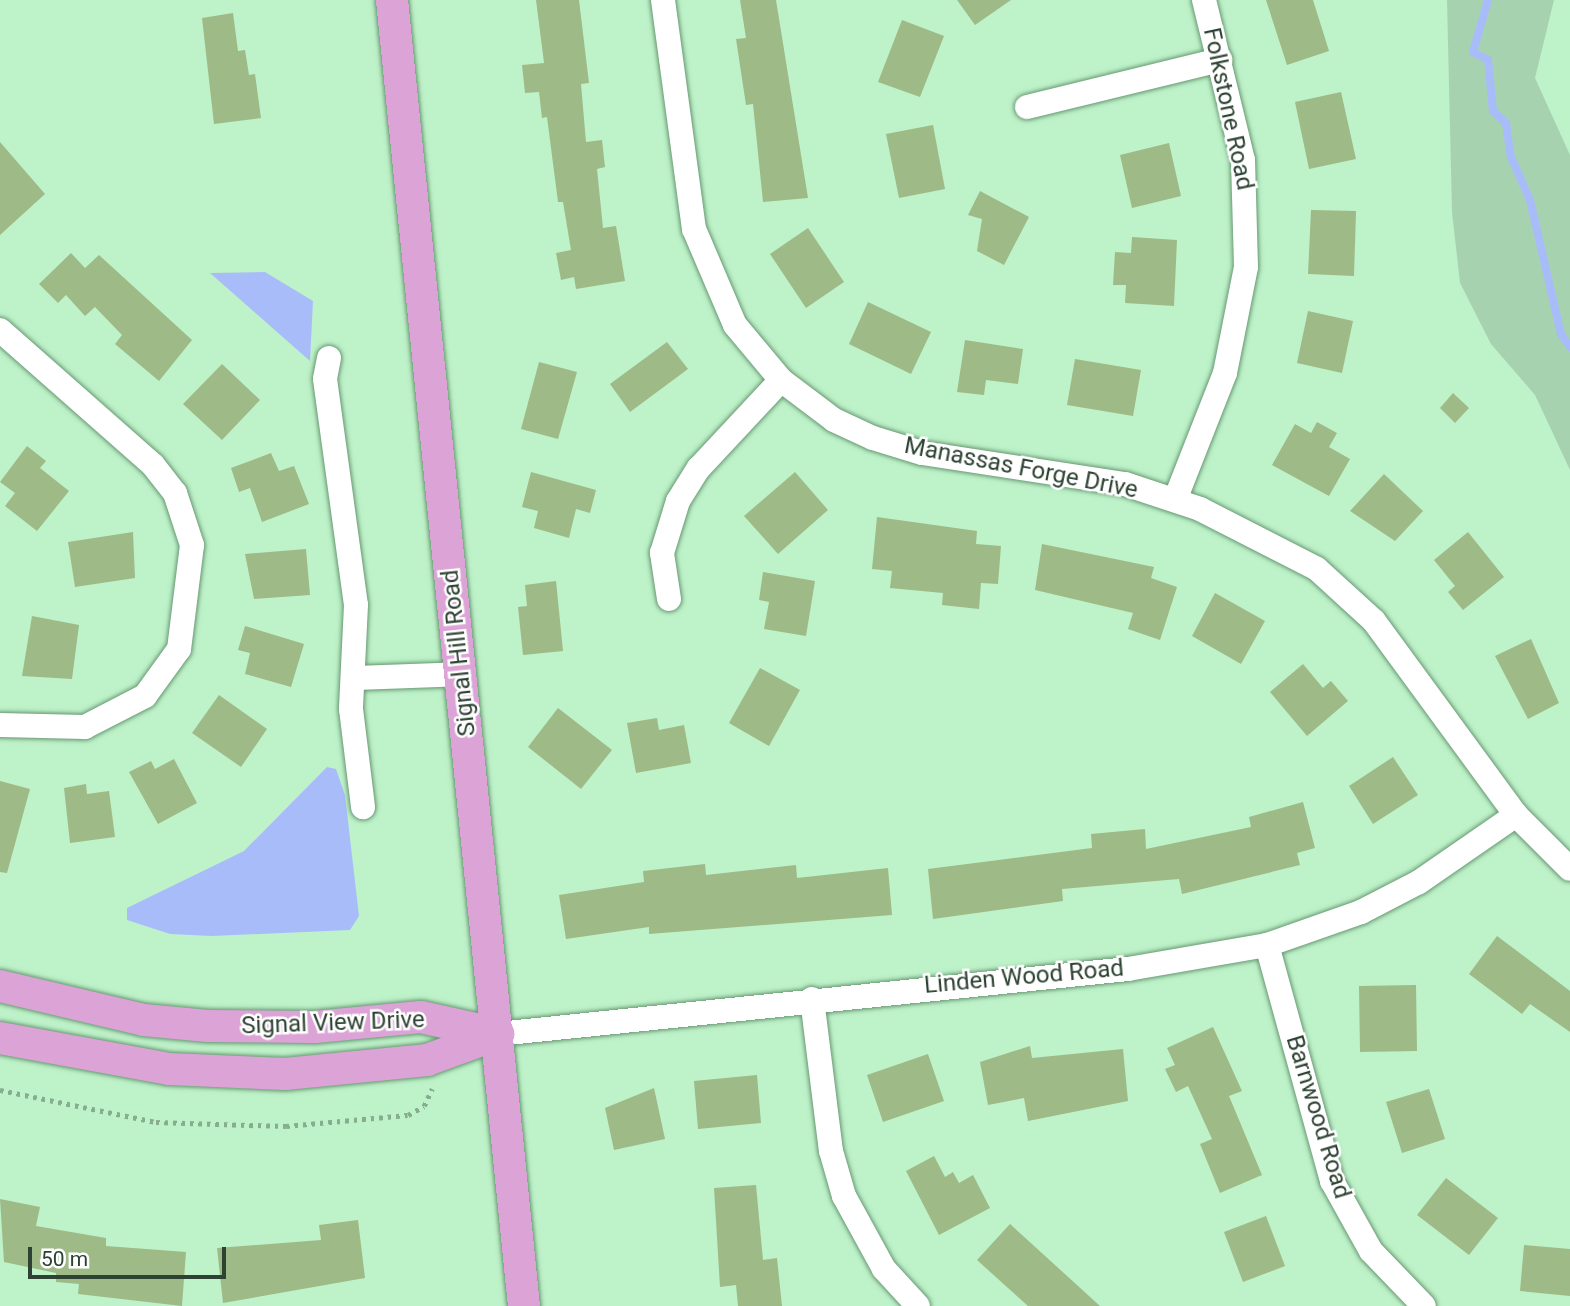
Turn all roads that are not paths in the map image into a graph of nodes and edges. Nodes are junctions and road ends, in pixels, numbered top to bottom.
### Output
1 (392, 0) edge
2 (663, 0) edge
3 (1204, 0) edge
4 (1220, 60) junction
5 (1027, 107) dead end
6 (0, 330) edge
7 (328, 358) dead end
8 (781, 380) junction
9 (1175, 500) junction
10 (668, 599) dead end
11 (461, 674) junction
12 (354, 678) junction
13 (0, 725) edge
14 (363, 807) dead end
15 (1516, 815) junction
16 (1570, 869) edge
17 (1267, 945) junction
18 (0, 986) edge
19 (812, 999) junction
20 (498, 1034) junction
21 (0, 1038) edge
22 (524, 1306) edge
23 (918, 1306) edge
24 (1424, 1306) edge

1 - 11 main road, Signal Hill Road
2 - 8 street, Manassas Forge Drive
3 - 4 street, Folkstone Road
4 - 5 street
4 - 9 street, Folkstone Road
6 - 13 street
7 - 12 street
8 - 9 street, Manassas Forge Drive
8 - 10 street
9 - 15 street, Manassas Forge Drive
11 - 12 street
11 - 20 main road, Signal Hill Road
12 - 14 street
15 - 16 street, Manassas Forge Drive
15 - 17 street, Linden Wood Road
17 - 19 street, Linden Wood Road
17 - 24 street, Barnwood Road
18 - 20 main road, Signal View Drive
19 - 20 street, Linden Wood Road
19 - 23 street
20 - 21 main road, Signal View Drive
20 - 22 main road, Signal Hill Road

